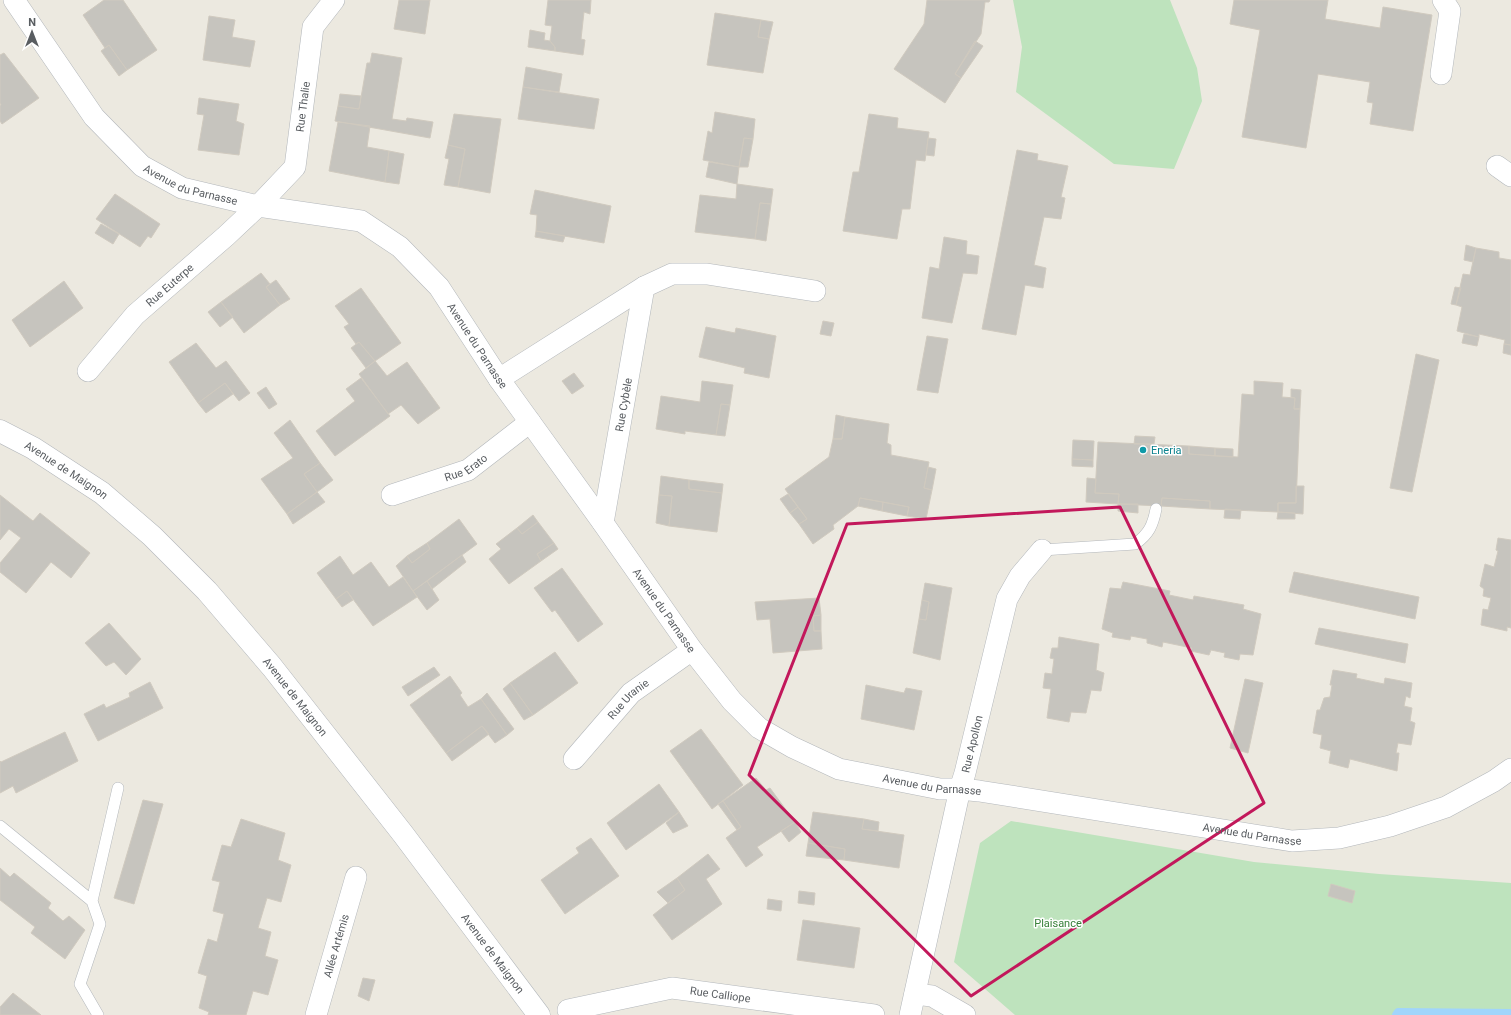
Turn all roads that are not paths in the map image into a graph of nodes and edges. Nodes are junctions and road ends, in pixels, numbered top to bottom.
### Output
1 (14, 0) edge
2 (334, 0) edge
3 (1443, 0) edge
4 (1441, 74) dead end
5 (258, 206) junction
6 (644, 287) junction
7 (815, 291) dead end
8 (88, 371) dead end
9 (499, 378) junction
10 (530, 422) junction
11 (0, 431) edge
12 (392, 495) dead end
13 (1156, 509) dead end
14 (603, 523) junction
15 (1042, 550) joint
16 (692, 650) junction
17 (574, 759) dead end
18 (1511, 769) edge
19 (118, 788) dead end
20 (960, 789) junction
21 (0, 826) edge
22 (356, 877) dead end
23 (92, 901) junction
24 (915, 994) junction
25 (568, 1010) dead end
26 (98, 1015) edge
27 (316, 1015) edge
28 (540, 1015) edge
29 (874, 1015) edge
30 (910, 1015) edge
31 (965, 1015) edge

1 - 5 street, Avenue du Parnasse
2 - 5 street, Rue Thalie
3 - 4 street
5 - 8 street, Rue Euterpe
5 - 9 street, Avenue du Parnasse
6 - 7 street
6 - 9 street
6 - 14 street, Rue Cybèle
9 - 10 street, Avenue du Parnasse
10 - 12 street, Rue Erato
10 - 14 street, Avenue du Parnasse
11 - 28 street, Avenue de Maignon
13 - 15 lane
14 - 16 street, Avenue du Parnasse
15 - 20 street, Rue Apollon
16 - 17 street, Rue Uranie
16 - 20 street, Avenue du Parnasse
18 - 20 street, Avenue du Parnasse
19 - 23 lane
20 - 24 street, Rue Apollon
21 - 23 lane
22 - 27 street, Allée Artémis
23 - 26 lane
24 - 30 street, Rue Apollon
24 - 31 street
25 - 29 street, Rue Calliope

